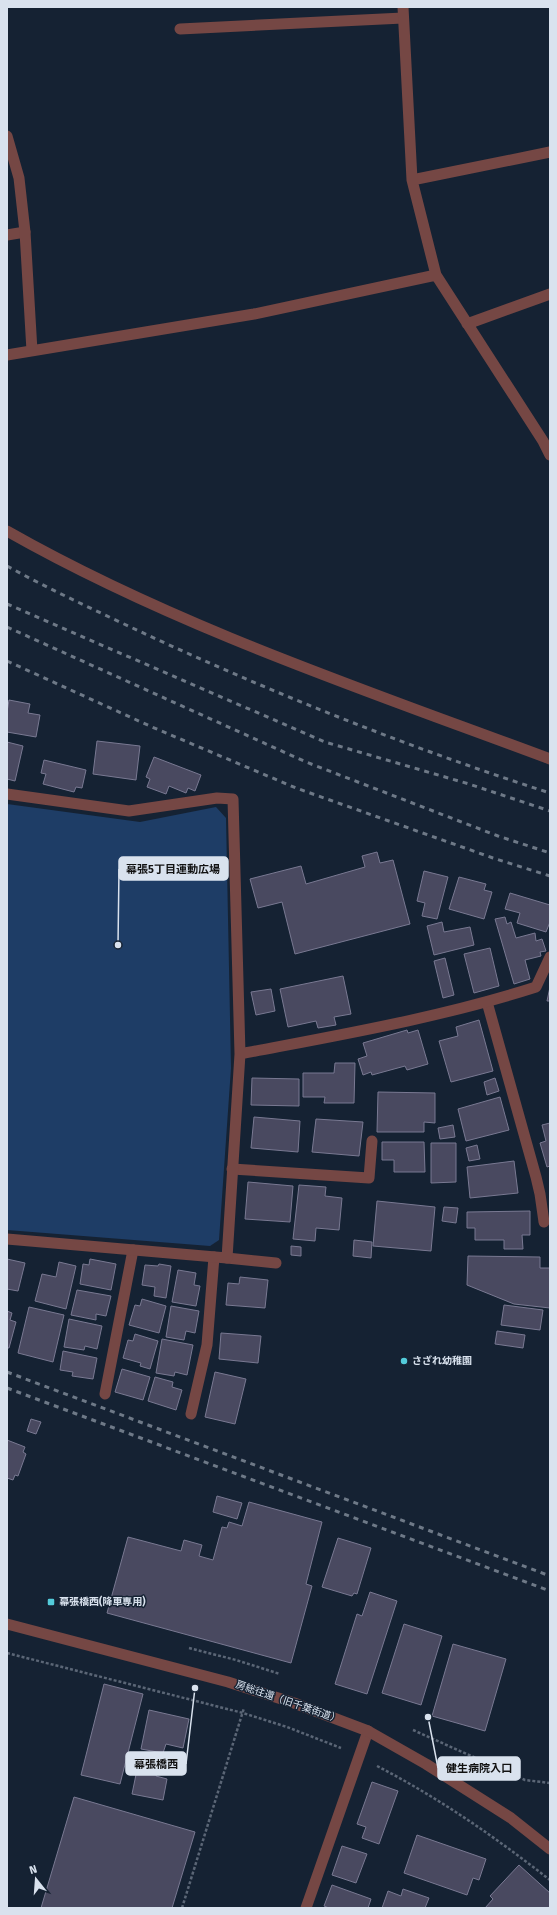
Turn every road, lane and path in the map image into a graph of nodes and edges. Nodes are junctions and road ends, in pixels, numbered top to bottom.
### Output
1 (402, 7) edge
2 (403, 18) junction
3 (180, 29) dead end
4 (7, 136) edge
5 (550, 152) edge
6 (412, 180) junction
7 (25, 232) junction
8 (7, 235) edge
9 (436, 275) junction
10 (550, 294) edge
11 (467, 324) junction
12 (32, 351) junction
13 (7, 355) edge
14 (550, 455) edge
15 (7, 531) edge
16 (550, 759) edge
17 (7, 794) edge
18 (550, 958) edge
19 (487, 1002) junction
20 (240, 1054) junction
21 (372, 1141) dead end
22 (232, 1169) junction
23 (544, 1222) dead end
24 (7, 1238) edge
25 (133, 1250) junction
26 (214, 1257) junction
27 (227, 1258) junction
28 (276, 1263) dead end
29 (105, 1394) dead end
30 (191, 1414) dead end
31 (7, 1624) edge
32 (7, 1653) edge
33 (248, 1688) junction
34 (243, 1713) junction
35 (368, 1731) junction
36 (342, 1748) dead end
37 (370, 1762) dead end
38 (547, 1842) edge
39 (550, 1880) edge
40 (182, 1908) edge
41 (306, 1908) edge

1 - 2 street
2 - 3 street
2 - 6 street
4 - 7 street
5 - 6 street
6 - 9 street
7 - 8 street
7 - 12 street
9 - 11 street
9 - 12 street
10 - 11 street
11 - 14 street
12 - 13 street
15 - 16 street
17 - 20 street
18 - 19 street
19 - 20 street
19 - 23 street
20 - 22 street
21 - 22 street
22 - 27 street
24 - 25 street
25 - 26 street
25 - 29 street
26 - 27 street
26 - 30 street
27 - 28 street
31 - 33 street, 房総往還（旧千葉街道）
32 - 34 path
33 - 34 path
33 - 35 street, 房総往還（旧千葉街道）
34 - 36 path
34 - 40 path
35 - 38 street, 房総往還（旧千葉街道）
35 - 41 street
37 - 39 path

